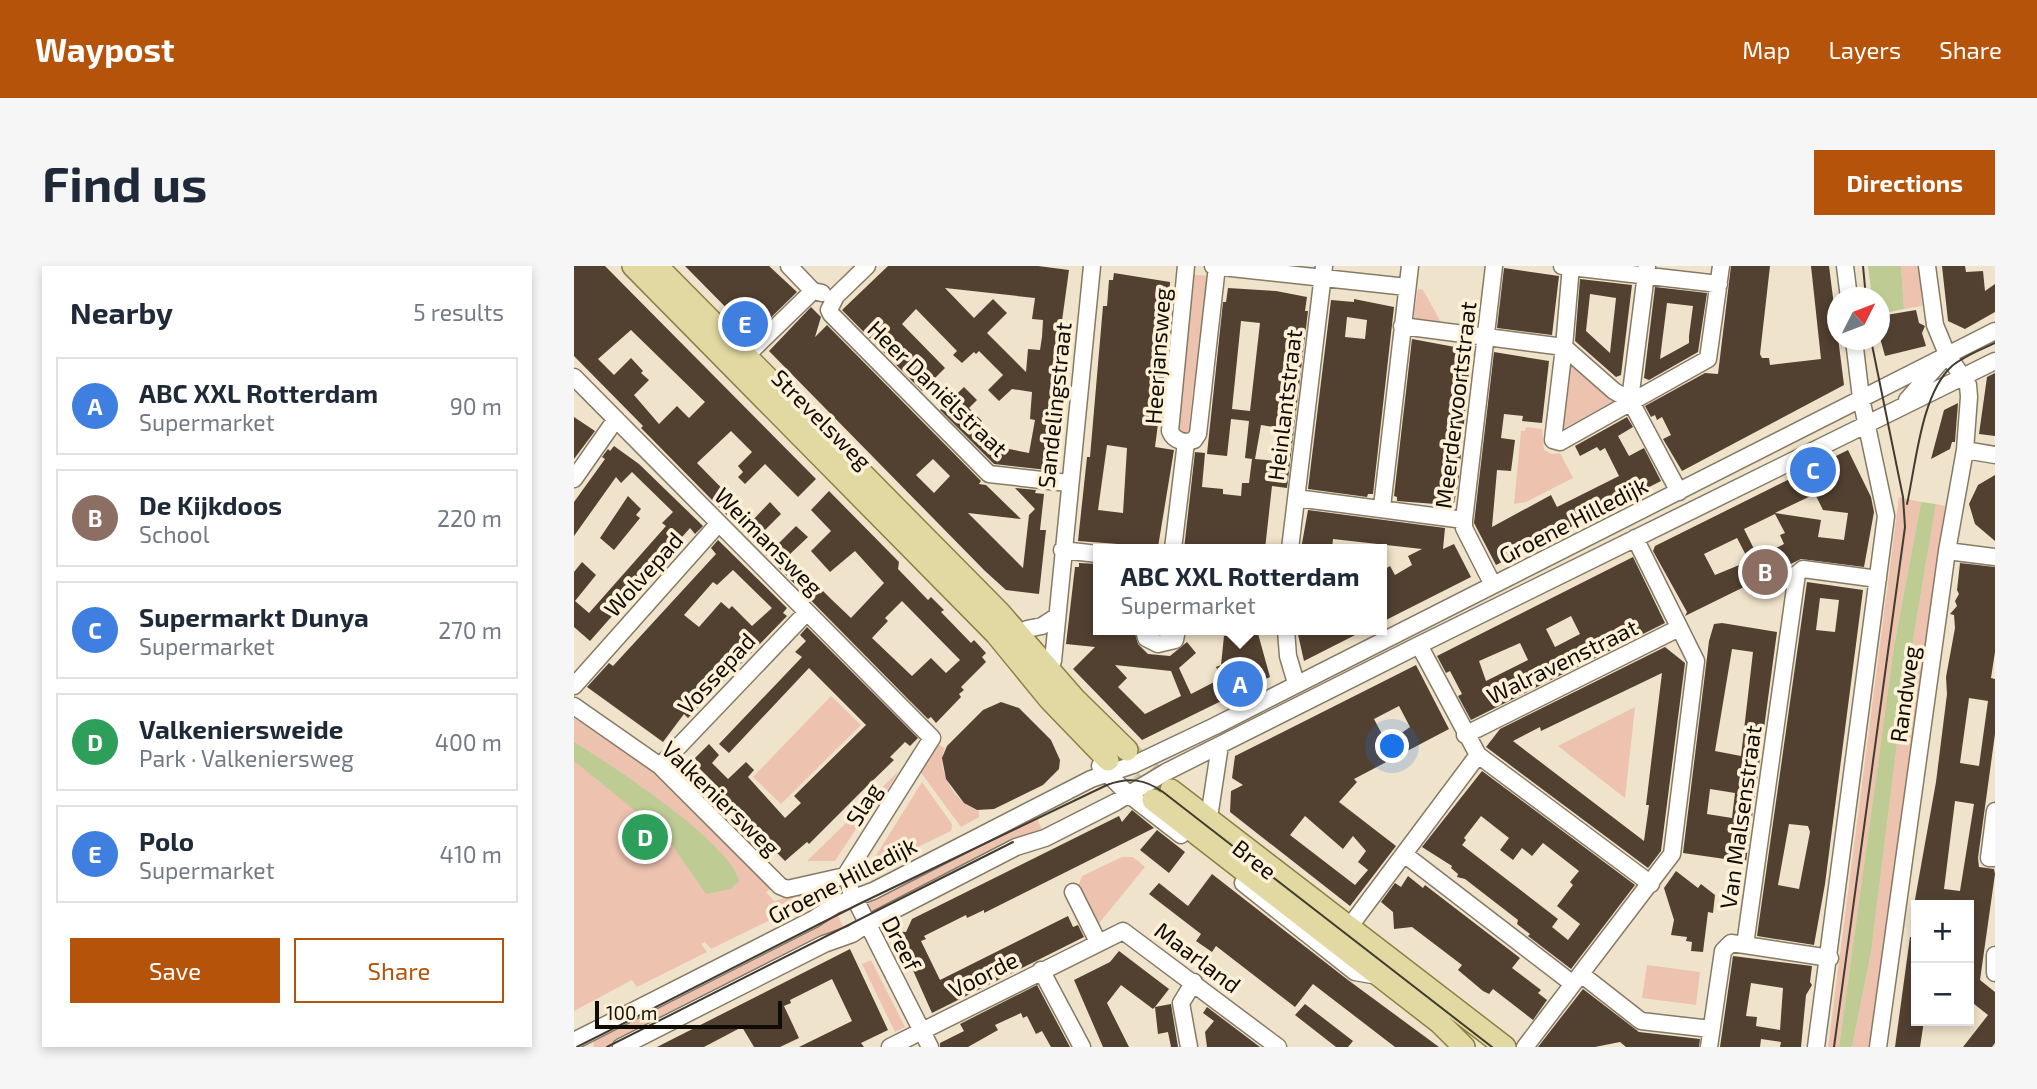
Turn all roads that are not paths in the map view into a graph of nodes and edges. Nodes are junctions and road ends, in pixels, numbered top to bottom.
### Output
1 (633, 266) edge
2 (657, 266) edge
3 (789, 266) edge
4 (867, 266) edge
5 (1092, 266) edge
6 (1186, 266) edge
7 (1216, 266) edge
8 (1410, 266) edge
9 (1494, 266) edge
10 (1568, 266) edge
11 (1721, 266) edge
12 (1845, 266) edge
13 (1927, 266) edge
14 (1647, 271) edge
15 (1323, 272) edge
16 (1719, 284) junction
17 (1407, 287) junction
18 (1848, 287) edge
19 (813, 291) junction
20 (832, 303) junction
21 (1402, 326) junction
22 (1995, 331) edge
23 (1487, 337) junction
24 (1564, 346) junction
25 (1855, 350) edge
26 (1947, 354) junction
27 (746, 356) junction
28 (1995, 361) edge
29 (574, 377) edge
30 (1964, 378) junction
31 (1861, 398) junction
32 (1630, 400) junction
33 (1894, 410) junction
34 (616, 419) junction
35 (1867, 423) junction
36 (1185, 442) junction
37 (1965, 450) junction
38 (1995, 455) edge
39 (574, 479) edge
40 (1068, 483) junction
41 (1679, 492) junction
42 (1296, 498) junction
43 (1382, 507) junction
44 (1464, 520) junction
45 (719, 523) junction
46 (1635, 538) junction
47 (1174, 544) edge
48 (1291, 544) edge
49 (1062, 550) junction
50 (1947, 551) junction
51 (941, 553) junction
52 (1093, 553) edge
53 (1995, 557) edge
54 (1878, 579) junction
55 (1493, 585) junction
56 (807, 612) junction
57 (1056, 617) junction
58 (1679, 628) junction
59 (1027, 629) junction
60 (1145, 635) edge
61 (1176, 635) edge
62 (1286, 635) edge
63 (1419, 645) junction
64 (1053, 662) junction
65 (1296, 683) junction
66 (574, 686) edge
67 (574, 706) edge
68 (1465, 735) junction
69 (932, 738) joint
70 (1220, 745) junction
71 (1478, 755) junction
72 (1130, 757) junction
73 (1149, 758) junction
74 (660, 766) junction
75 (1107, 766) junction
76 (1158, 787) junction
77 (1128, 794) junction
78 (1210, 811) junction
79 (1995, 811) edge
80 (1404, 855) junction
81 (1995, 858) edge
82 (845, 876) junction
83 (1651, 884) junction
84 (1073, 892) dead end
85 (852, 897) junction
86 (1353, 922) junction
87 (867, 924) junction
88 (1098, 942) junction
89 (1745, 946) junction
90 (1995, 955) edge
91 (1830, 957) junction
92 (1041, 970) junction
93 (1995, 973) edge
94 (1378, 976) junction
95 (1577, 979) junction
96 (1194, 982) junction
97 (1426, 988) junction
98 (1711, 1029) junction
99 (922, 1031) junction
100 (574, 1041) edge
101 (1459, 1045) edge
102 (621, 1047) edge
103 (890, 1047) edge
104 (930, 1047) edge
105 (1082, 1047) edge
106 (1189, 1047) edge
107 (1278, 1047) edge
108 (1505, 1047) edge
109 (1525, 1047) edge
110 (1709, 1047) edge
111 (1816, 1047) edge
112 (1878, 1047) edge

1 - 75 main road, Strevelsweg
2 - 27 main road, Strevelsweg
3 - 19 street
4 - 20 street
5 - 40 street, Sandelingstraat
6 - 36 street, Heerjansweg
7 - 15 street
7 - 36 street, Heerjansweg
8 - 17 street
9 - 23 street, Meerdervoortstraat
10 - 14 street
10 - 24 street
11 - 16 street
12 - 18 street
13 - 26 street, Randweg
14 - 16 street
14 - 32 street
15 - 17 street
15 - 42 street, Heinlantstraat
16 - 32 street
17 - 21 street
19 - 20 street
19 - 27 street
20 - 40 street, Heer Daniëlstraat
21 - 23 street
21 - 43 street
22 - 26 street
23 - 24 street
23 - 44 street, Meerdervoortstraat
24 - 32 street
24 - 32 street
25 - 31 street, Randweg
26 - 30 street, Randweg
26 - 31 street, Groene Hilledijk
26 - 33 street, Groene Hilledijk
27 - 51 main road, Strevelsweg
28 - 30 street, Groene Hilledijk
29 - 34 street, Weimansweg
30 - 33 street, Groene Hilledijk
30 - 37 street, Randweg
31 - 35 street, Randweg
31 - 41 street, Groene Hilledijk
32 - 41 street
33 - 35 street, Groene Hilledijk
34 - 39 street
34 - 45 street, Weimansweg
35 - 46 street, Groene Hilledijk
35 - 54 street, Randweg
36 - 47 street, Heerjansweg
37 - 38 street
37 - 50 street, Randweg
40 - 49 street, Sandelingstraat
41 - 55 street, Groene Hilledijk
42 - 43 street
42 - 48 street, Heinlantstraat
43 - 44 street
44 - 55 street, Meerdervoortstraat
45 - 56 street, Weimansweg
45 - 66 street, Wolvepad
46 - 58 street
46 - 63 street, Groene Hilledijk
49 - 52 street
49 - 57 street, Sandelingstraat
50 - 53 street
50 - 112 street, Randweg
51 - 59 street, Strevelsweg
51 - 72 main road, Strevelsweg
54 - 89 street, Van Malsenstraat
54 - 91 street, Randweg
55 - 65 street, Groene Hilledijk
56 - 69 street, Weimansweg
56 - 74 street, Vossepad
57 - 59 street
57 - 64 street, Sandelingstraat
58 - 68 street, Walravenstraat
58 - 83 street
59 - 64 street, Strevelsweg
60 - 61 street
62 - 65 street
63 - 68 street
63 - 70 street, Groene Hilledijk
64 - 73 street, Strevelsweg
65 - 73 street, Groene Hilledijk
67 - 74 street, Valkeniersweg
68 - 71 street
69 - 82 street, Slag
70 - 76 street, Groene Hilledijk
70 - 78 street
71 - 80 street
71 - 83 street
72 - 73 street, Groene Hilledijk
72 - 75 street, Groene Hilledijk
72 - 77 street
73 - 76 street, Strevelsweg
73 - 76 street
74 - 82 street, Valkeniersweg
75 - 77 street, Bree
75 - 85 street, Groene Hilledijk
76 - 77 street, Groene Hilledijk
76 - 78 street, Bree
76 - 94 main road, Bree
76 - 97 main road, Bree
77 - 87 street, Groene Hilledijk
77 - 94 street, Bree
78 - 86 street, Bree
79 - 81 street
80 - 86 street
80 - 95 street
82 - 85 street
83 - 95 street
84 - 88 street
85 - 87 street, Dreef
85 - 100 street, Groene Hilledijk
86 - 97 street, Bree
87 - 99 street, Dreef
87 - 102 street, Groene Hilledijk
88 - 92 street, Voorde
88 - 96 street, Maarland
89 - 91 street
89 - 98 street, Van Malsenstraat
90 - 93 street
91 - 111 street, Randweg
92 - 99 street, Voorde
92 - 105 street
94 - 101 main road, Bree
95 - 98 street
95 - 109 street
96 - 106 street
96 - 107 street, Maarland
97 - 108 main road, Bree
98 - 110 street, Van Malsenstraat
99 - 103 street, Voorde
99 - 104 street, Dreef

